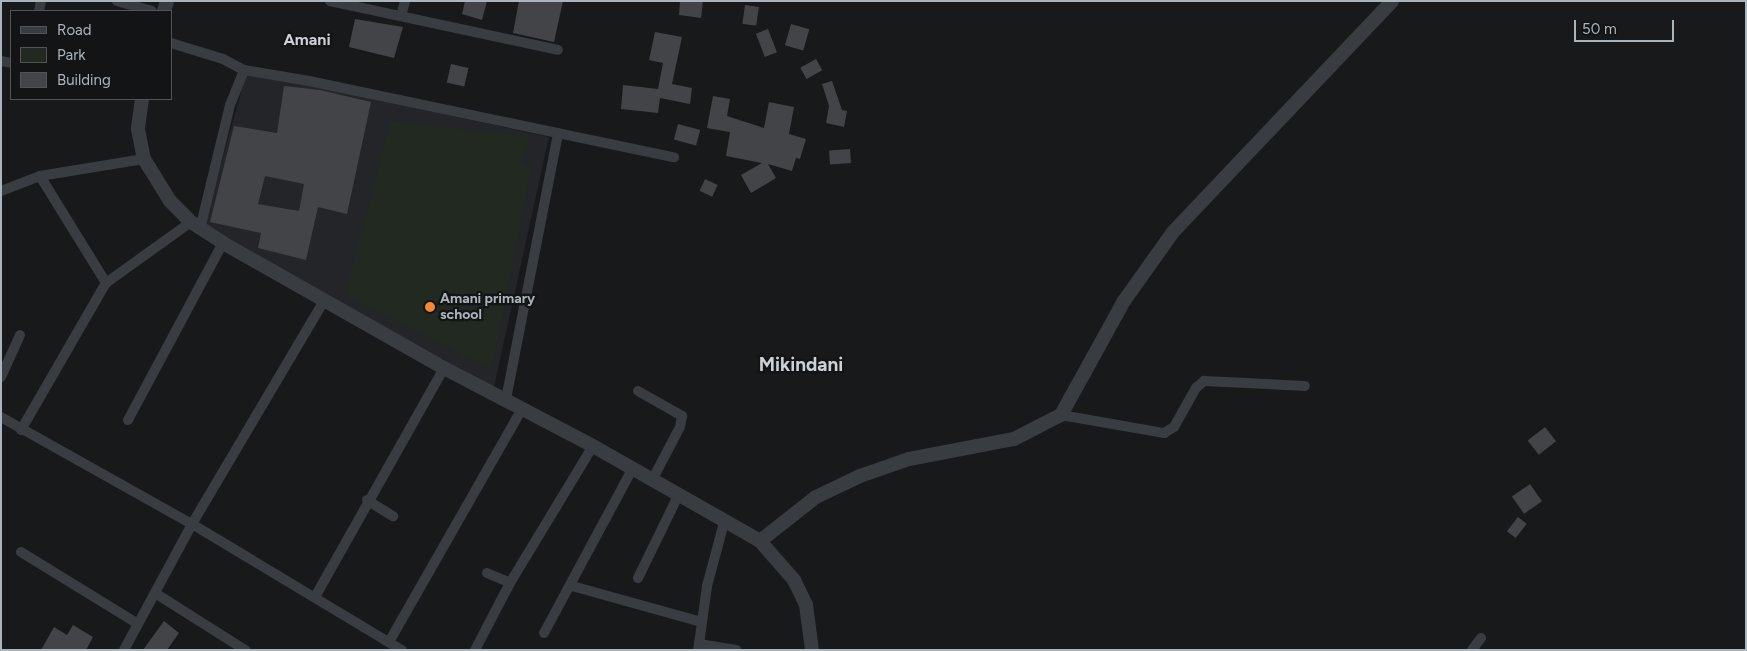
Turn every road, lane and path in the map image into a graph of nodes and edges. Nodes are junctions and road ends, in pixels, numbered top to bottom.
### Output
1 (117, 1) edge
2 (330, 1) edge
3 (405, 1) edge
4 (1392, 1) edge
5 (148, 10) edge
6 (401, 16) junction
7 (172, 43) edge
8 (558, 50) dead end
9 (244, 70) junction
10 (142, 100) edge
11 (558, 133) junction
12 (674, 157) dead end
13 (144, 159) junction
14 (40, 176) junction
15 (1, 191) edge
16 (195, 226) junction
17 (222, 243) junction
18 (106, 283) junction
19 (325, 299) junction
20 (20, 335) dead end
21 (444, 368) junction
22 (1, 377) edge
23 (1305, 386) dead end
24 (638, 391) dead end
25 (506, 400) junction
26 (522, 409) junction
27 (1061, 415) junction
28 (1, 417) edge
29 (128, 420) dead end
30 (21, 430) junction
31 (593, 446) junction
32 (633, 468) junction
33 (652, 480) junction
34 (679, 494) junction
35 (367, 500) junction
36 (393, 516) dead end
37 (725, 519) junction
38 (192, 524) junction
39 (760, 541) junction
40 (21, 552) dead end
41 (487, 573) dead end
42 (638, 578) dead end
43 (510, 583) junction
44 (572, 586) junction
45 (155, 593) junction
46 (314, 597) junction
47 (702, 622) junction
48 (138, 624) junction
49 (544, 633) dead end
50 (1481, 638) dead end
51 (389, 642) junction
52 (698, 647) edge
53 (124, 650) edge
54 (245, 650) edge
55 (402, 650) edge
56 (476, 650) edge
57 (737, 650) edge
58 (812, 650) edge
59 (1472, 650) edge

1 - 5 street
2 - 6 street
3 - 6 street
4 - 27 street
6 - 8 street
7 - 9 street
9 - 11 street
9 - 16 street
10 - 13 street
11 - 12 street
11 - 25 street
13 - 14 street
13 - 16 street
14 - 15 street
14 - 18 street
16 - 17 street
16 - 18 street
17 - 19 street
17 - 29 street
18 - 30 street
19 - 21 street
19 - 38 street
20 - 22 street
21 - 25 street
21 - 35 street
23 - 27 street
24 - 33 street
25 - 26 street
26 - 31 street
26 - 51 street
27 - 39 street
28 - 30 street
30 - 38 street
31 - 32 street
31 - 43 street
32 - 33 street
32 - 44 street
33 - 34 street
34 - 37 street
34 - 42 street
35 - 36 street
35 - 46 street
37 - 39 street
37 - 47 street
38 - 45 street
38 - 46 street
39 - 58 street
40 - 48 street
41 - 43 street
43 - 56 street
44 - 47 street
44 - 49 street
45 - 48 street
45 - 54 street
46 - 51 street
47 - 52 street
48 - 53 street
50 - 59 street
51 - 55 street
52 - 57 street

